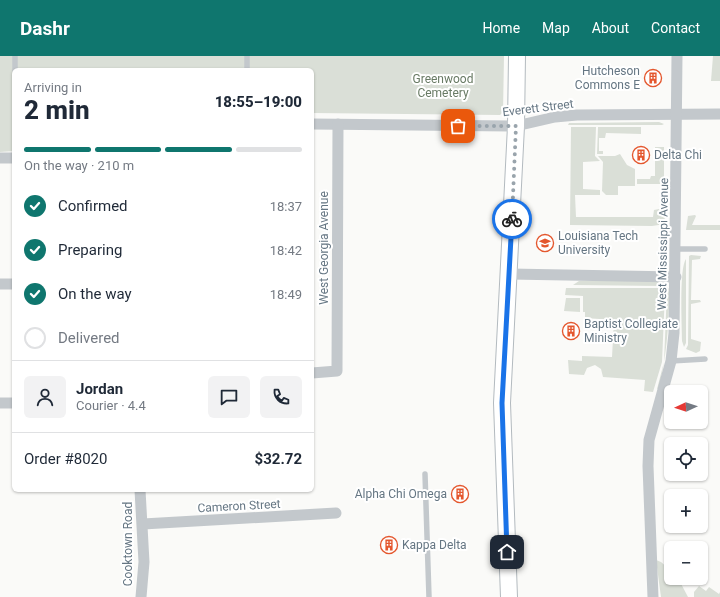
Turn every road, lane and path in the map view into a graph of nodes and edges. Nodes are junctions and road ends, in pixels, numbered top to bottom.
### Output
1 (15, 56) edge
2 (246, 56) edge
3 (516, 56) edge
4 (677, 56) edge
5 (15, 68) edge
6 (247, 68) edge
7 (678, 114) junction
8 (720, 114) edge
9 (314, 124) edge
10 (338, 124) junction
11 (516, 126) junction
12 (0, 158) edge
13 (12, 158) edge
14 (676, 249) junction
15 (705, 250) dead end
16 (510, 274) junction
17 (676, 277) junction
18 (0, 284) edge
19 (12, 284) edge
20 (705, 359) dead end
21 (671, 361) junction
22 (314, 373) edge
23 (0, 403) edge
24 (12, 403) edge
25 (425, 474) dead end
26 (140, 492) edge
27 (336, 513) dead end
28 (143, 524) junction
29 (140, 597) edge
30 (429, 597) edge
31 (509, 597) edge
32 (653, 597) edge

1 - 5 lane
2 - 6 lane
3 - 11 main road
4 - 7 street, West Mississippi Avenue
7 - 8 street, Everett Street
7 - 11 street, Everett Street
7 - 14 street, West Mississippi Avenue
9 - 10 street, Everett Street
10 - 11 street, Everett Street
10 - 22 street, West Georgia Avenue
11 - 16 main road
12 - 13 street
14 - 15 lane
14 - 17 street, West Mississippi Avenue
16 - 17 street
16 - 31 main road
17 - 21 street, West Mississippi Avenue
18 - 19 street
20 - 21 lane
21 - 32 street, West Mississippi Avenue
23 - 24 street
25 - 30 lane
26 - 28 street, Cooktown Road
27 - 28 street, Cameron Street
28 - 29 street, Cooktown Road

